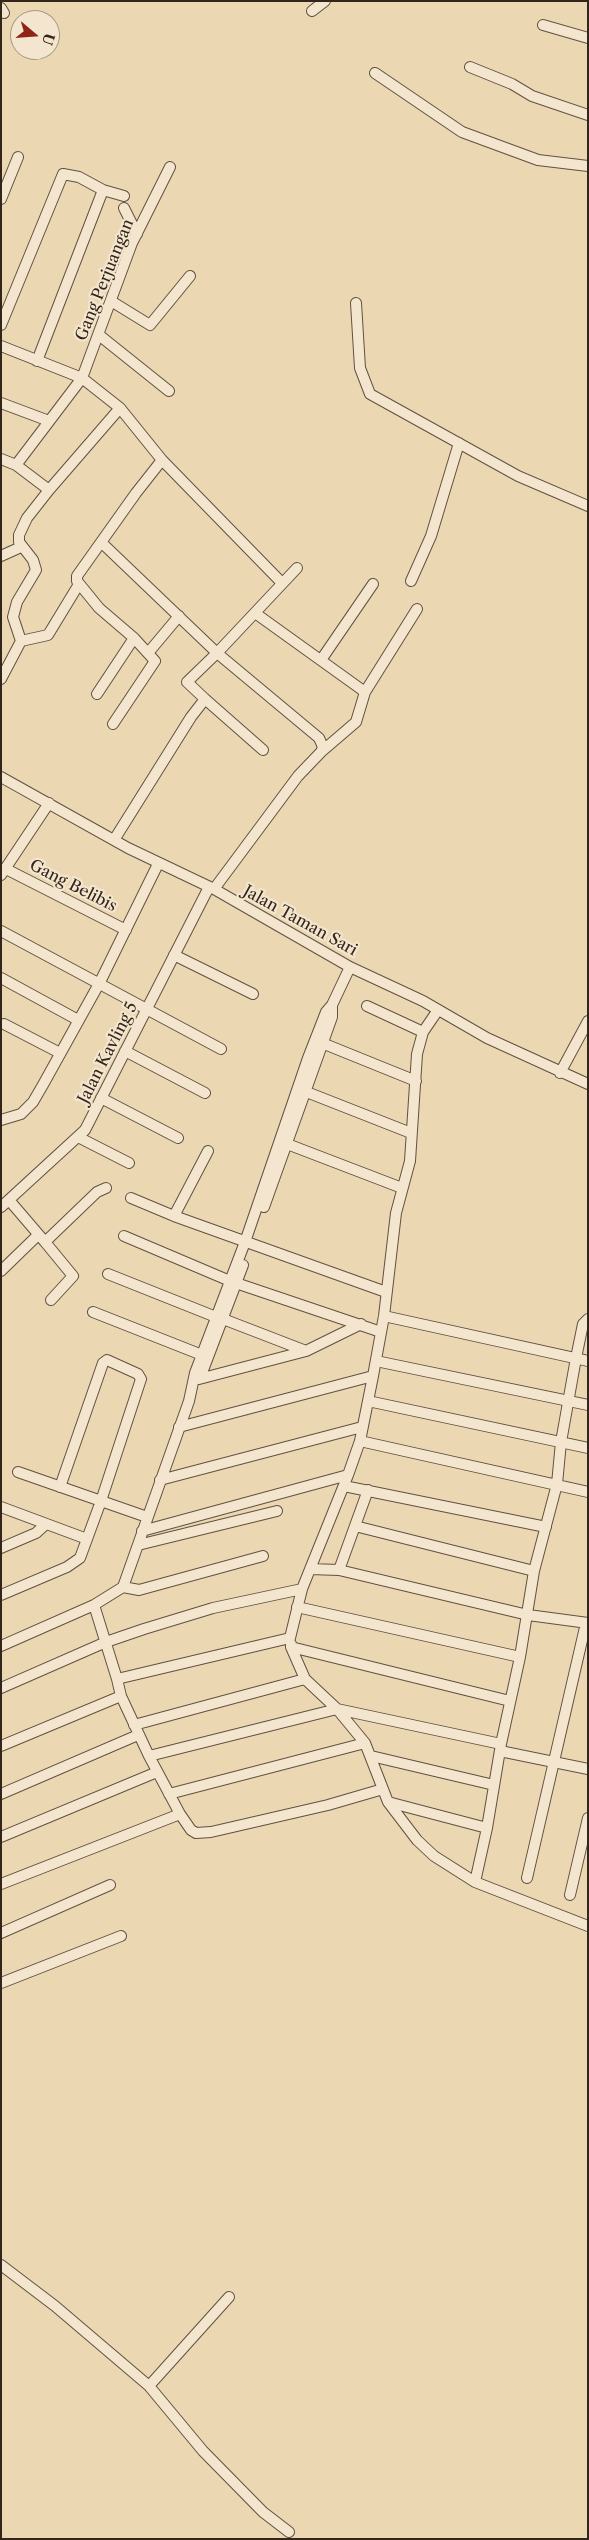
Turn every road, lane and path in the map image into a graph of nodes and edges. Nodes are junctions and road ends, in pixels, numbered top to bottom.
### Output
1 (325, 1) edge
2 (312, 11) dead end
3 (542, 25) dead end
4 (588, 38) edge
5 (470, 67) dead end
6 (375, 73) dead end
7 (588, 115) edge
8 (18, 157) dead end
9 (588, 166) edge
10 (170, 167) dead end
11 (104, 190) junction
12 (124, 196) dead end
13 (1, 198) edge
14 (124, 208) dead end
15 (137, 234) junction
16 (190, 276) dead end
17 (112, 300) junction
18 (356, 303) dead end
19 (1, 324) edge
20 (99, 334) junction
21 (1, 346) edge
22 (37, 361) junction
23 (82, 378) junction
24 (169, 391) dead end
25 (1, 403) edge
26 (120, 408) junction
27 (49, 421) junction
28 (459, 443) junction
29 (1, 459) edge
30 (162, 460) junction
31 (16, 466) junction
32 (49, 490) junction
33 (588, 506) edge
34 (102, 543) junction
35 (21, 547) junction
36 (1, 556) edge
37 (297, 568) dead end
38 (412, 581) dead end
39 (282, 583) junction
40 (79, 584) junction
41 (373, 584) dead end
42 (417, 608) dead end
43 (255, 613) junction
44 (179, 616) junction
45 (134, 638) junction
46 (21, 641) junction
47 (148, 653) junction
48 (217, 653) junction
49 (321, 660) junction
50 (1, 679) edge
51 (365, 692) junction
52 (97, 694) dead end
53 (205, 699) junction
54 (113, 724) dead end
55 (263, 750) dead end
56 (321, 752) junction
57 (1, 777) edge
58 (49, 803) junction
59 (114, 840) junction
60 (158, 864) junction
61 (4, 872) edge
62 (211, 888) junction
63 (1, 930) edge
64 (126, 930) junction
65 (174, 955) junction
66 (350, 967) junction
67 (1, 978) edge
68 (100, 982) junction
69 (253, 994) dead end
70 (332, 1005) junction
71 (366, 1006) dead end
72 (147, 1008) junction
73 (438, 1010) junction
74 (78, 1020) junction
75 (588, 1021) edge
76 (4, 1024) dead end
77 (423, 1032) junction
78 (322, 1043) junction
79 (221, 1049) dead end
80 (125, 1051) junction
81 (60, 1053) junction
82 (312, 1059) junction
83 (560, 1073) junction
84 (416, 1081) junction
85 (588, 1084) edge
86 (304, 1091) junction
87 (205, 1093) dead end
88 (101, 1098) junction
89 (292, 1113) junction
90 (1, 1120) edge
91 (411, 1133) junction
92 (78, 1137) junction
93 (178, 1138) dead end
94 (283, 1142) junction
95 (208, 1151) dead end
96 (129, 1163) dead end
97 (106, 1188) dead end
98 (402, 1188) junction
99 (131, 1198) dead end
100 (5, 1204) edge
101 (174, 1216) junction
102 (124, 1236) dead end
103 (41, 1239) junction
104 (248, 1243) junction
105 (1, 1271) edge
106 (108, 1274) dead end
107 (233, 1282) junction
108 (386, 1292) junction
109 (52, 1300) dead end
110 (93, 1312) dead end
111 (384, 1316) junction
112 (220, 1318) junction
113 (588, 1320) edge
114 (361, 1324) junction
115 (381, 1332) junction
116 (306, 1351) junction
117 (202, 1354) junction
118 (576, 1358) junction
119 (376, 1361) junction
120 (588, 1361) edge
121 (373, 1376) junction
122 (196, 1378) junction
123 (568, 1400) junction
124 (368, 1402) junction
125 (588, 1405) edge
126 (179, 1428) junction
127 (362, 1428) junction
128 (360, 1441) junction
129 (561, 1442) junction
130 (588, 1448) edge
131 (18, 1472) dead end
132 (348, 1475) junction
133 (160, 1480) junction
134 (557, 1484) junction
135 (344, 1486) junction
136 (60, 1487) junction
137 (368, 1490) junction
138 (588, 1492) edge
139 (101, 1501) junction
140 (1, 1507) edge
141 (277, 1511) dead end
142 (148, 1517) junction
143 (46, 1524) junction
144 (355, 1526) junction
145 (546, 1528) junction
146 (142, 1531) junction
147 (87, 1539) junction
148 (138, 1545) junction
149 (1, 1548) edge
150 (263, 1556) dead end
151 (310, 1569) junction
152 (339, 1570) junction
153 (534, 1572) junction
154 (123, 1587) junction
155 (302, 1589) junction
156 (1, 1595) edge
157 (94, 1605) junction
158 (298, 1607) junction
159 (528, 1615) junction
160 (587, 1623) edge
161 (106, 1642) junction
162 (290, 1642) junction
163 (1, 1646) edge
164 (520, 1657) junction
165 (305, 1679) junction
166 (117, 1680) junction
167 (1, 1688) edge
168 (121, 1696) junction
169 (510, 1701) junction
170 (337, 1710) junction
171 (136, 1730) junction
172 (364, 1743) junction
173 (1, 1746) edge
174 (500, 1748) junction
175 (149, 1756) junction
176 (372, 1756) junction
177 (554, 1762) junction
178 (588, 1769) edge
179 (157, 1772) junction
180 (494, 1785) junction
181 (383, 1789) junction
182 (1, 1794) edge
183 (169, 1794) junction
184 (388, 1802) junction
185 (180, 1814) junction
186 (588, 1818) edge
187 (487, 1828) junction
188 (1, 1837) edge
189 (527, 1878) dead end
190 (476, 1882) junction
191 (1, 1884) edge
192 (110, 1885) dead end
193 (570, 1895) dead end
194 (588, 1926) edge
195 (1, 1933) edge
196 (120, 1936) dead end
197 (1, 1983) edge
198 (1, 2265) edge
199 (229, 2297) dead end
200 (149, 2386) junction
201 (289, 2532) dead end

1 - 2 street
3 - 4 street
5 - 7 street
6 - 9 street
8 - 13 street
10 - 15 street, Gang Perjuangan
11 - 12 street
11 - 19 street
11 - 22 street
14 - 15 street
15 - 17 street, Gang Perjuangan
16 - 17 street
17 - 20 street, Gang Perjuangan
18 - 28 street
20 - 23 street, Gang Perjuangan
20 - 24 street
21 - 22 street
22 - 23 street
23 - 26 street
23 - 27 street, Gang Perjuangan
25 - 27 street
26 - 30 street
26 - 32 street
27 - 31 street, Gang Perjuangan
28 - 33 street
28 - 38 street
29 - 31 street
30 - 34 street
30 - 39 street
31 - 32 street
32 - 35 street
34 - 40 street
34 - 44 street
35 - 36 street
35 - 46 street
37 - 39 street
39 - 43 street
40 - 45 street
40 - 46 street
41 - 49 street
42 - 51 street, Jalan Kavling 5
43 - 48 street
43 - 49 street
44 - 47 street
44 - 48 street
45 - 47 street
45 - 52 street
46 - 50 street
47 - 54 street
48 - 53 street
48 - 56 street
49 - 51 street
51 - 56 street, Jalan Kavling 5
53 - 55 street
53 - 59 street
56 - 62 street, Jalan Kavling 5
57 - 58 street, Jalan Taman Sari
58 - 59 street, Jalan Taman Sari
58 - 61 street
59 - 60 street, Jalan Taman Sari
60 - 62 street, Jalan Taman Sari
60 - 64 street
61 - 64 street, Gang Belibis
62 - 65 street, Jalan Kavling 5
62 - 66 street, Jalan Taman Sari
63 - 68 street
64 - 68 street
65 - 69 street
65 - 72 street, Jalan Kavling 5
66 - 70 street
66 - 73 street, Jalan Taman Sari
67 - 74 street
68 - 72 street
68 - 74 street
70 - 78 street
70 - 82 street
71 - 77 street
72 - 79 street
72 - 80 street, Jalan Kavling 5
73 - 77 street
73 - 83 street, Jalan Taman Sari
74 - 81 street
75 - 83 street
76 - 81 street
77 - 84 street
78 - 82 street
78 - 84 street
80 - 87 street
80 - 88 street, Jalan Kavling 5
81 - 90 street
82 - 86 street
82 - 89 street
83 - 85 street, Jalan Taman Sari
84 - 91 street
86 - 89 street
86 - 91 street
88 - 92 street, Jalan Kavling 5
88 - 93 street
89 - 94 street
91 - 98 street
92 - 96 street
92 - 100 street, Jalan Kavling 5
94 - 98 street
94 - 104 street
95 - 101 street
97 - 103 street
98 - 108 street
99 - 101 street
100 - 103 street
101 - 104 street
102 - 107 street
103 - 105 street
103 - 109 street
104 - 107 street
104 - 108 street
106 - 112 street
107 - 112 street
107 - 114 street
108 - 111 street
110 - 117 street
111 - 115 street
111 - 118 street
112 - 116 street
112 - 117 street
112 - 122 street
113 - 118 street
114 - 115 street
114 - 116 street
115 - 119 street
116 - 122 street
117 - 122 street
118 - 120 street
118 - 123 street
119 - 121 street
119 - 123 street
121 - 124 street
121 - 126 street
122 - 126 street
123 - 125 street
123 - 129 street
124 - 127 street
124 - 129 street
126 - 133 street
127 - 128 street
127 - 133 street
128 - 132 street
128 - 134 street
129 - 130 street
129 - 134 street
131 - 136 street
132 - 135 street
132 - 146 street
133 - 142 street
134 - 138 street
134 - 145 street
135 - 137 street
135 - 151 street
136 - 139 street
136 - 139 street
137 - 144 street
137 - 145 street
139 - 142 street
139 - 147 street
140 - 143 street
141 - 148 street
142 - 146 street
143 - 147 street
143 - 149 street
144 - 152 street
144 - 153 street
145 - 153 street
146 - 148 street
147 - 156 street
148 - 154 street
150 - 154 street
151 - 152 street
151 - 155 street
152 - 159 street
153 - 159 street
154 - 157 street
155 - 158 street
155 - 161 street
157 - 161 street
157 - 163 street
158 - 162 street
158 - 164 street
159 - 160 street
159 - 164 street
160 - 177 street
161 - 166 street
161 - 167 street
162 - 165 street
162 - 166 street
162 - 169 street
164 - 169 street
165 - 170 street
165 - 171 street
166 - 168 street
168 - 171 street
168 - 173 street
169 - 174 street
170 - 172 street
170 - 174 street
170 - 175 street
171 - 175 street
171 - 182 street
172 - 176 street
172 - 183 street
174 - 177 street
174 - 180 street
175 - 179 street
176 - 180 street
176 - 181 street
177 - 178 street
177 - 189 street
179 - 183 street
179 - 188 street
180 - 187 street
181 - 184 street
181 - 185 street
183 - 185 street
184 - 187 street
184 - 190 street
185 - 191 street
186 - 193 street
187 - 190 street
190 - 194 street
192 - 195 street
196 - 197 street
198 - 200 street
199 - 200 street
200 - 201 street

